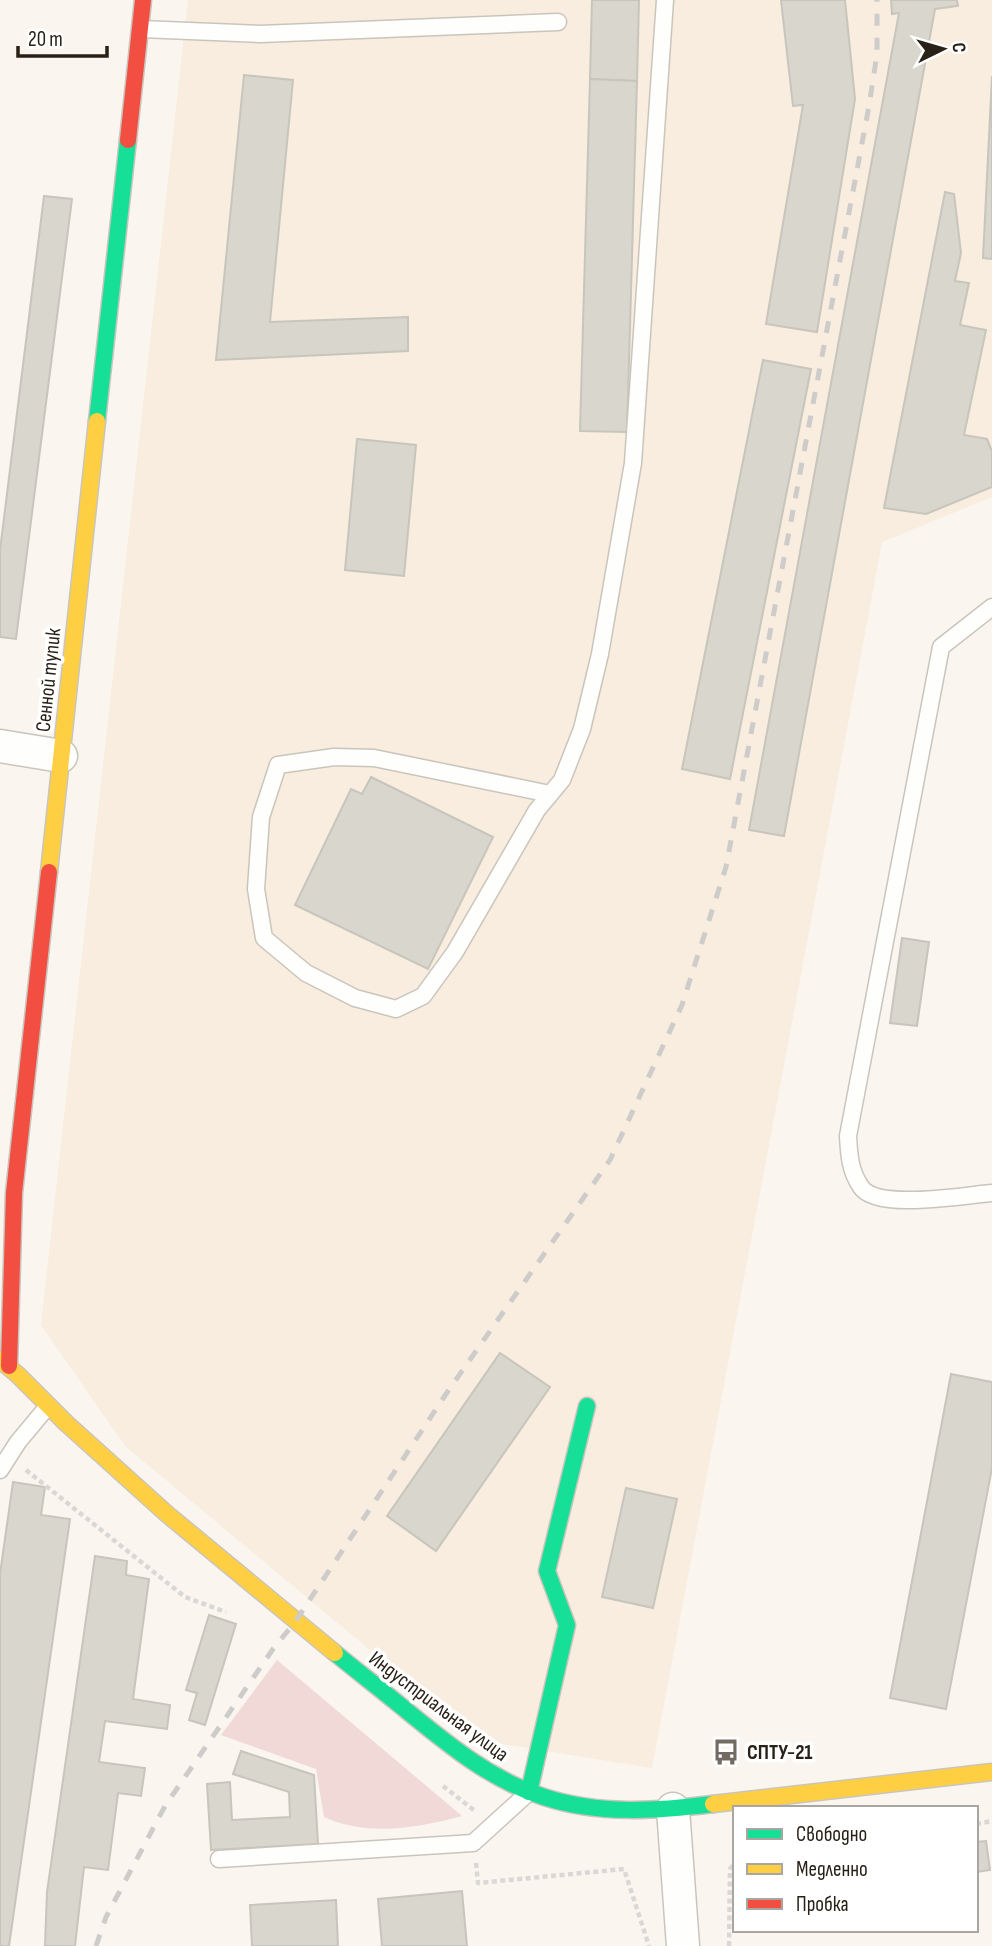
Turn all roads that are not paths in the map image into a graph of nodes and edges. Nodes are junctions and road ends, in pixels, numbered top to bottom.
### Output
1 (143, 0) edge
2 (664, 0) edge
3 (558, 22) dead end
4 (140, 29) junction
5 (992, 607) edge
6 (0, 747) edge
7 (61, 756) junction
8 (550, 794) junction
9 (992, 1193) edge
10 (5, 1363) edge
11 (48, 1406) junction
12 (587, 1406) dead end
13 (4, 1463) edge
14 (992, 1772) edge
15 (529, 1792) junction
16 (673, 1809) junction
17 (219, 1859) dead end
18 (683, 1946) edge

1 - 4 main road, Сенной тупик
2 - 8 lane
3 - 4 lane
4 - 7 main road, Сенной тупик
5 - 9 lane
6 - 7 street
7 - 10 main road, Сенной тупик
8 - 8 lane
10 - 11 main road, Индустриальная улица
11 - 13 lane
11 - 15 main road, Индустриальная улица
12 - 15 main road
14 - 16 main road, Индустриальная улица
15 - 16 main road, Индустриальная улица
15 - 17 lane
16 - 18 street

